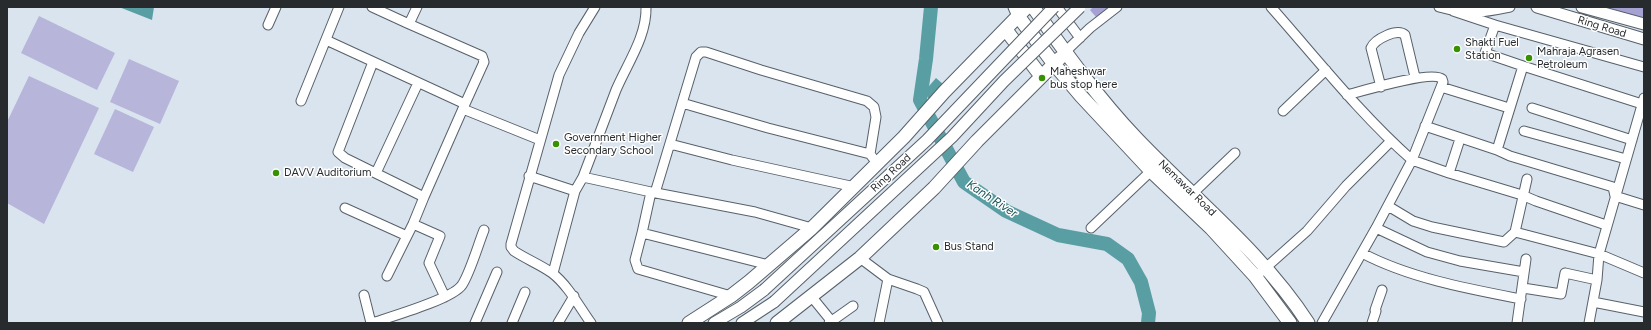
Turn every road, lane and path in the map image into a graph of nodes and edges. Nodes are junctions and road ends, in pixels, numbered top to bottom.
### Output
1 (276, 7) edge
2 (339, 7) edge
3 (372, 7) edge
4 (417, 7) edge
5 (595, 7) edge
6 (646, 7) edge
7 (1033, 7) edge
8 (1056, 7) edge
9 (1080, 7) edge
10 (1117, 7) edge
11 (1271, 7) edge
12 (1439, 7) edge
13 (1510, 7) edge
14 (1537, 7) edge
15 (1582, 7) edge
16 (1020, 10) edge
17 (1453, 11) junction
18 (409, 24) junction
19 (1644, 24) edge
20 (268, 25) dead end
21 (1495, 25) junction
22 (1006, 30) junction
23 (1080, 38) junction
24 (1644, 39) edge
25 (326, 40) junction
26 (1066, 52) junction
27 (373, 62) junction
28 (1054, 64) junction
29 (1523, 66) junction
30 (1644, 67) edge
31 (1326, 70) junction
32 (1041, 76) junction
33 (1415, 78) junction
34 (418, 83) junction
35 (1381, 87) junction
36 (1441, 87) junction
37 (1347, 95) junction
38 (301, 101) dead end
39 (1643, 101) edge
40 (682, 103) junction
41 (464, 107) junction
42 (1509, 108) junction
43 (1532, 108) dead end
44 (1283, 111) dead end
45 (1641, 123) edge
46 (1425, 126) junction
47 (1524, 130) dead end
48 (1460, 138) junction
49 (540, 140) junction
50 (1632, 140) junction
51 (1131, 141) junction
52 (1391, 141) junction
53 (670, 144) junction
54 (1497, 150) junction
55 (1235, 153) dead end
56 (874, 159) junction
57 (1626, 159) junction
58 (1412, 160) junction
59 (1151, 171) junction
60 (376, 173) junction
61 (1449, 173) junction
62 (529, 176) junction
63 (583, 177) junction
64 (1527, 179) dead end
65 (855, 187) junction
66 (1177, 188) junction
67 (575, 191) junction
68 (653, 192) junction
69 (1192, 194) junction
70 (1522, 195) junction
71 (1615, 196) junction
72 (424, 197) junction
73 (1388, 206) junction
74 (1644, 206) edge
75 (345, 208) dead end
76 (413, 224) junction
77 (1606, 225) junction
78 (812, 228) junction
79 (1091, 228) dead end
80 (1376, 228) junction
81 (484, 230) dead end
82 (1515, 232) junction
83 (642, 233) junction
84 (407, 236) junction
85 (1362, 253) junction
86 (1598, 254) junction
87 (860, 258) junction
88 (1526, 259) dead end
89 (769, 265) junction
90 (497, 272) dead end
91 (1524, 272) junction
92 (1260, 273) junction
93 (1644, 273) edge
94 (553, 274) junction
95 (387, 276) dead end
96 (888, 280) junction
97 (1597, 280) junction
98 (1523, 288) junction
99 (1382, 290) dead end
100 (526, 292) dead end
101 (364, 295) dead end
102 (574, 296) junction
103 (731, 296) junction
104 (811, 296) junction
105 (445, 297) junction
106 (1521, 299) junction
107 (1593, 302) junction
108 (853, 306) dead end
109 (1644, 312) edge
110 (831, 322) edge
111 (371, 323) edge
112 (475, 323) edge
113 (512, 323) edge
114 (558, 323) edge
115 (591, 323) edge
116 (689, 323) edge
117 (714, 323) edge
118 (742, 323) edge
119 (777, 323) edge
120 (879, 323) edge
121 (938, 323) edge
122 (1290, 323) edge
123 (1308, 323) edge
124 (1322, 323) edge
125 (1372, 323) edge
126 (1517, 323) edge
127 (1589, 323) edge

1 - 20 street
2 - 25 street
3 - 18 street
4 - 18 street
5 - 49 street
6 - 63 street
7 - 26 highway, Nemawar Road
8 - 23 street
8 - 117 main road, Ring Road, bridge
9 - 118 main road, Ring Road, bridge
10 - 23 street
11 - 31 street
12 - 17 street
13 - 17 street
14 - 24 main road, Ring Road
15 - 19 main road, Ring Road
16 - 22 highway
16 - 28 highway, Nemawar Road
17 - 21 street
18 - 41 street
21 - 29 street
21 - 30 street
22 - 32 highway
22 - 56 highway
23 - 26 street
25 - 27 street
25 - 38 street
26 - 28 highway
26 - 51 highway, Nemawar Road
27 - 34 street
27 - 60 street
28 - 32 highway
28 - 51 highway, Nemawar Road
29 - 39 street
29 - 42 street
31 - 37 street
31 - 44 street
32 - 87 highway
33 - 35 street
33 - 35 street
33 - 36 street
34 - 41 street
34 - 60 street
35 - 37 street
36 - 42 street
36 - 46 street
37 - 52 street
39 - 45 street
40 - 53 street
40 - 56 street
40 - 56 street
41 - 49 street
41 - 72 street
42 - 54 street
43 - 50 street
45 - 50 street
46 - 48 street
46 - 58 street
47 - 57 street
48 - 54 street
48 - 61 street
49 - 62 street
50 - 57 street
51 - 59 highway, Nemawar Road
51 - 66 highway, Nemawar Road
52 - 58 street
52 - 92 street
53 - 65 street
53 - 68 street
54 - 71 street
55 - 69 street
56 - 65 highway
57 - 71 street
58 - 61 street
58 - 73 street
59 - 66 highway, Nemawar Road
59 - 79 street
60 - 72 street
61 - 70 street
62 - 67 street
62 - 94 street
63 - 67 street
63 - 68 street
64 - 70 street
65 - 78 highway
66 - 69 highway, Nemawar Road
66 - 92 highway, Nemawar Road
67 - 94 street
68 - 78 street
68 - 83 street
69 - 92 highway, Nemawar Road
70 - 77 street
70 - 82 street
71 - 74 street
71 - 77 street
72 - 76 street
73 - 80 street
73 - 82 street
75 - 84 street
76 - 84 street
76 - 105 street
77 - 86 street
78 - 89 highway
80 - 85 street
80 - 91 street
81 - 105 street
82 - 86 street
83 - 89 street
83 - 103 street
84 - 95 street
85 - 106 street
85 - 124 street
86 - 93 street
86 - 97 street
87 - 96 street
87 - 104 highway
88 - 91 street
89 - 103 highway
90 - 112 street
91 - 98 street
92 - 122 highway
92 - 123 highway, Nemawar Road
94 - 102 street
96 - 120 street
96 - 121 street
97 - 98 street
97 - 107 street
98 - 106 street
99 - 125 street
100 - 113 street
101 - 111 street
102 - 114 street
102 - 115 street
103 - 116 highway
104 - 110 street
104 - 119 highway
105 - 111 street
106 - 126 street
107 - 109 street
107 - 127 street
108 - 110 street

